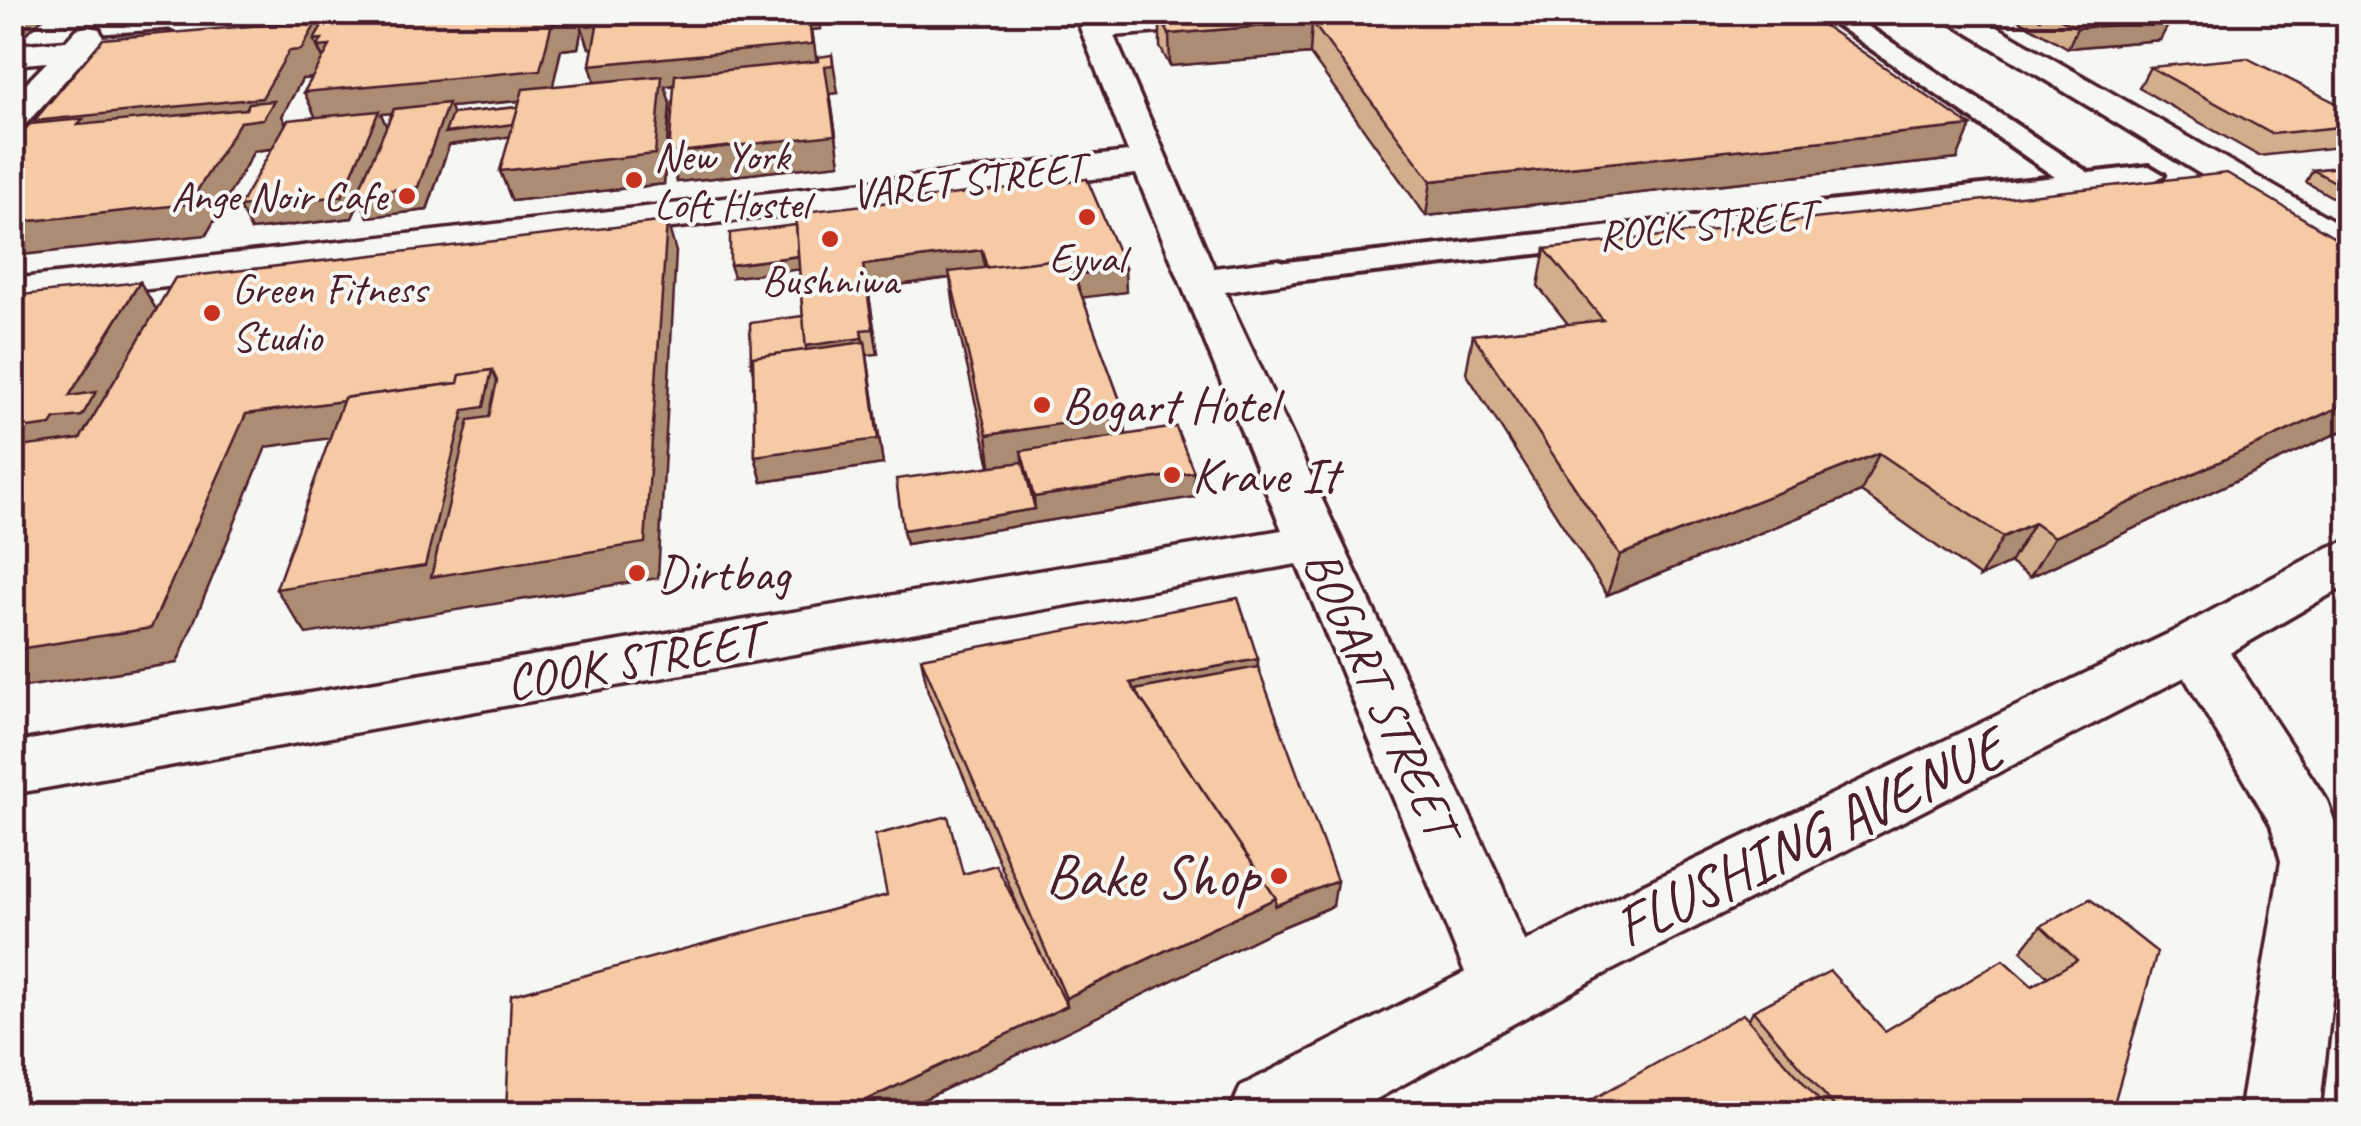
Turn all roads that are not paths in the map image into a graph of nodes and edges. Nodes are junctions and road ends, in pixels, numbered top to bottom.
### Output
1 (110, 12) edge
2 (1288, 12) edge
3 (1830, 12) edge
4 (1948, 12) edge
5 (1092, 20) edge
6 (199, 38) edge
7 (77, 49) junction
8 (12, 54) edge
9 (12, 119) edge
10 (1150, 160) junction
11 (2214, 168) junction
12 (2149, 175) joint
13 (2084, 183) junction
14 (2348, 246) edge
15 (1277, 273) joint
16 (1199, 282) junction
17 (12, 292) edge
18 (1313, 543) junction
19 (2348, 560) edge
20 (2195, 646) junction
21 (12, 769) edge
22 (1507, 987) junction
23 (1269, 1114) edge
24 (2279, 1114) edge

1 - 7 street
2 - 5 street
3 - 13 lane
4 - 11 street
5 - 10 street, BOGART STREET
6 - 7 street
7 - 8 street
7 - 9 street
10 - 16 street, BOGART STREET
10 - 17 street, VARET STREET
11 - 12 street, ROCK STREET
11 - 14 street
12 - 13 lane, ROCK STREET
13 - 15 lane, ROCK STREET
15 - 16 street, ROCK STREET
16 - 18 street, BOGART STREET
18 - 21 street, COOK STREET
18 - 22 street, BOGART STREET
19 - 20 street, FLUSHING AVENUE
20 - 22 street, FLUSHING AVENUE
20 - 24 street
22 - 23 street, FLUSHING AVENUE

